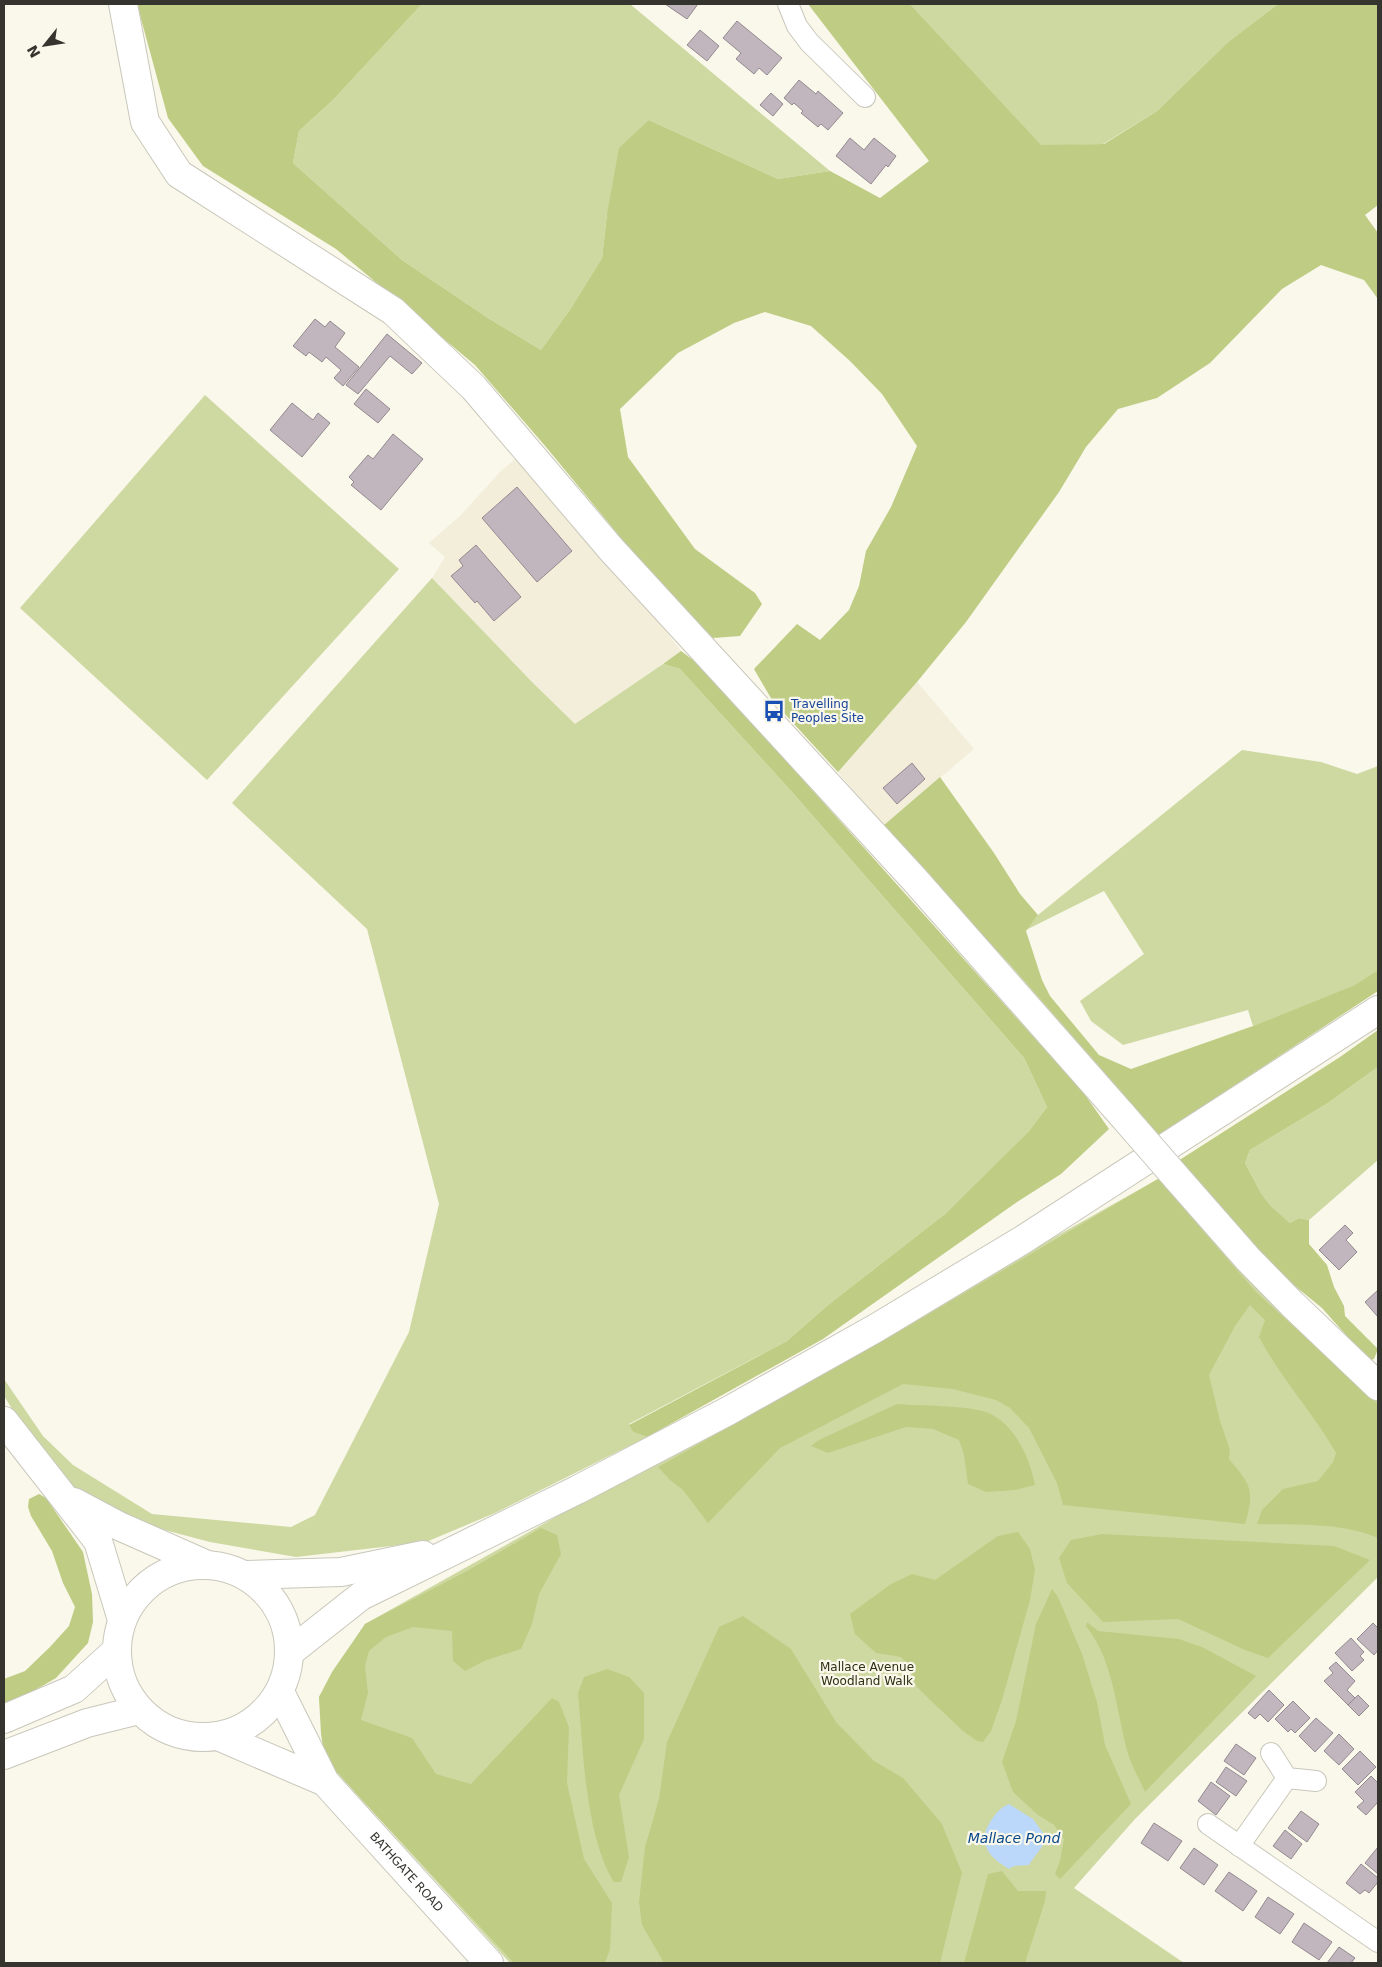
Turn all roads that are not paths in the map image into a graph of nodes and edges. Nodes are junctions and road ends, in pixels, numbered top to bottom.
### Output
1 (123, 4) edge
2 (788, 4) edge
3 (865, 97) dead end
4 (1378, 1010) edge
5 (1378, 1386) edge
6 (4, 1421) edge
7 (66, 1498) junction
8 (459, 1548) junction
9 (205, 1564) junction
10 (245, 1575) junction
11 (122, 1620) junction
12 (116, 1651) junction
13 (290, 1652) junction
14 (280, 1692) junction
15 (139, 1710) junction
16 (4, 1719) edge
17 (220, 1737) junction
18 (1271, 1753) dead end
19 (4, 1754) edge
20 (1288, 1778) junction
21 (325, 1782) junction
22 (1316, 1782) dead end
23 (1208, 1824) dead end
24 (1240, 1846) junction
25 (1376, 1936) edge
26 (489, 1963) edge

1 - 5 main road, bridge
2 - 3 street
4 - 8 main road
6 - 7 main road
7 - 9 main road
7 - 11 main road
8 - 10 main road
8 - 13 main road
9 - 10 main road
9 - 11 main road
10 - 13 main road
11 - 12 main road
12 - 15 main road
12 - 16 main road
13 - 14 main road
14 - 17 main road
14 - 21 main road, BATHGATE ROAD
15 - 17 main road
15 - 19 main road
17 - 21 main road, BATHGATE ROAD
18 - 20 street
20 - 22 street
20 - 24 street
21 - 26 main road, BATHGATE ROAD
23 - 24 street
24 - 25 street

